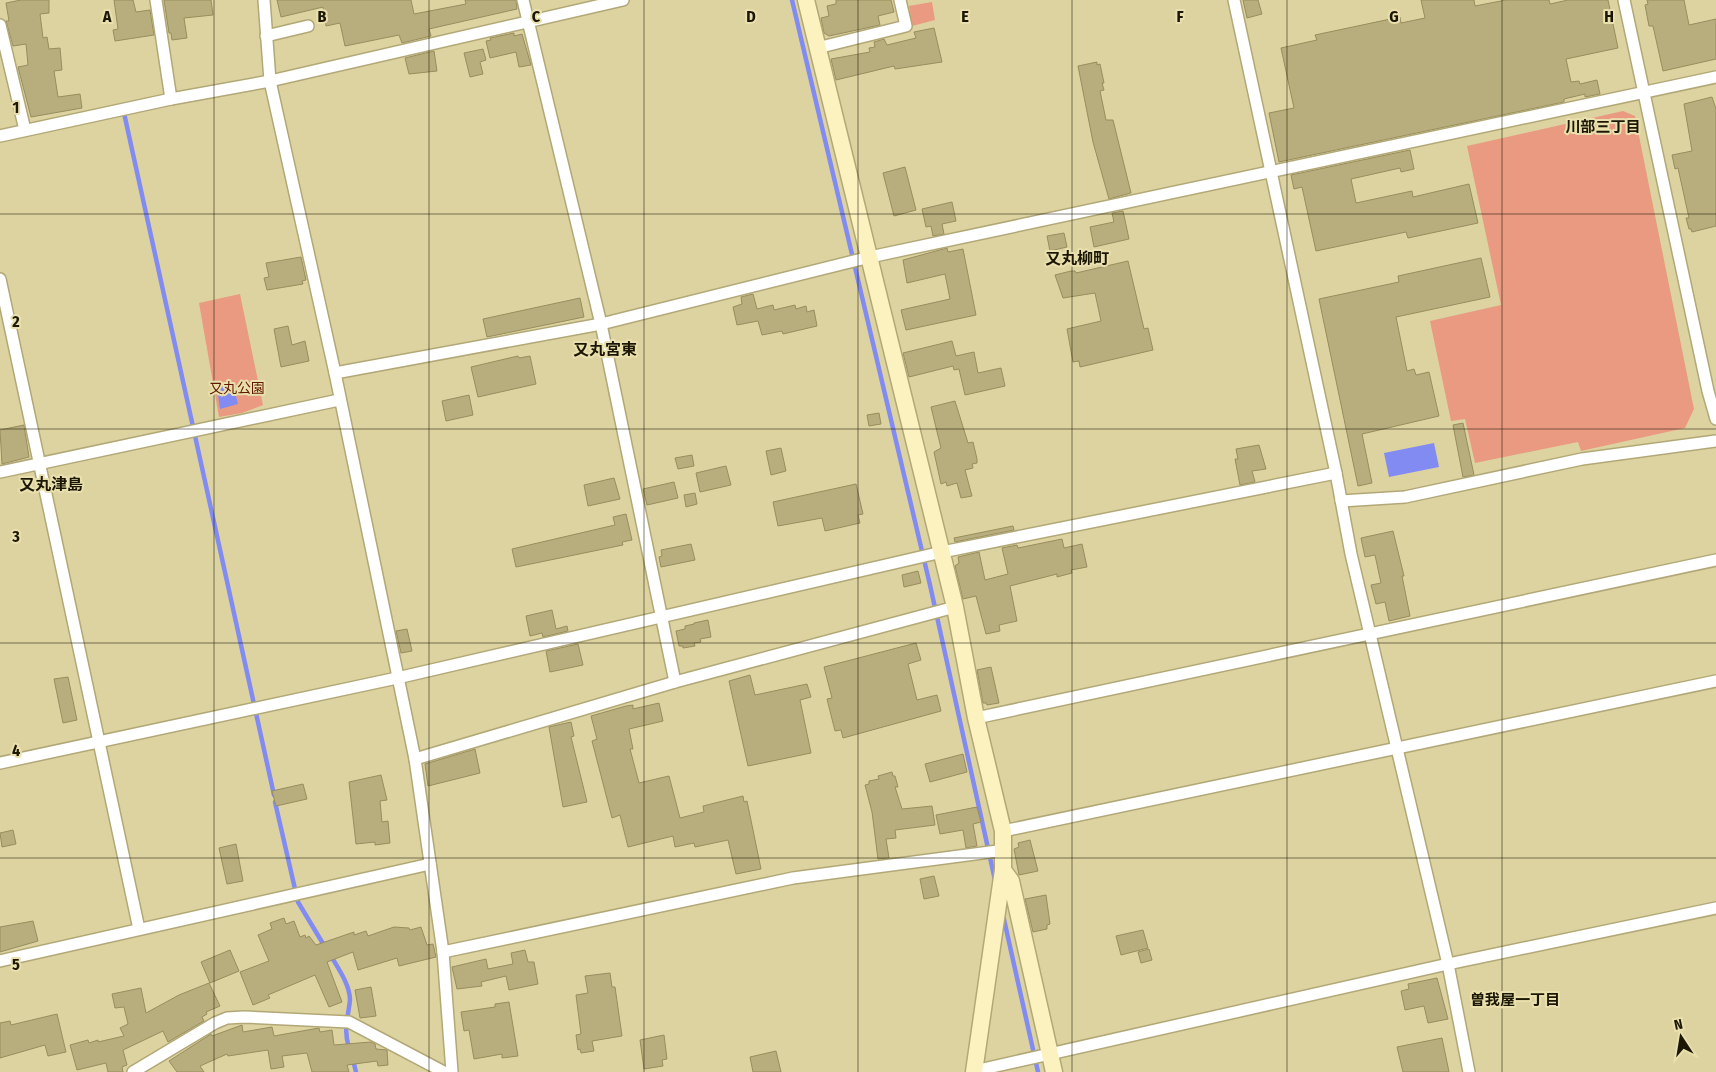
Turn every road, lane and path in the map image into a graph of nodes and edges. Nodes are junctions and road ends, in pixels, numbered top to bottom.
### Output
1 (156, 0) edge
2 (264, 0) edge
3 (523, 0) edge
4 (623, 0) edge
5 (806, 0) edge
6 (900, 0) edge
7 (1234, 0) edge
8 (1624, 0) edge
9 (527, 21) junction
10 (0, 24) edge
11 (308, 26) dead end
12 (266, 36) junction
13 (817, 48) junction
14 (1716, 76) edge
15 (270, 81) junction
16 (1645, 94) junction
17 (171, 98) junction
18 (25, 130) junction
19 (0, 136) edge
20 (1269, 173) junction
21 (870, 257) junction
22 (0, 279) edge
23 (602, 324) junction
24 (335, 373) junction
25 (1712, 390) edge
26 (339, 400) junction
27 (1716, 419) edge
28 (1716, 441) edge
29 (40, 463) junction
30 (0, 472) edge
31 (1336, 473) junction
32 (1341, 501) junction
33 (942, 552) junction
34 (1716, 560) edge
35 (955, 607) junction
36 (664, 618) junction
37 (1370, 635) junction
38 (397, 678) junction
39 (1716, 681) edge
40 (675, 682) junction
41 (976, 718) junction
42 (97, 741) junction
43 (1396, 748) junction
44 (415, 758) junction
45 (0, 763) edge
46 (1003, 831) junction
47 (1005, 850) junction
48 (430, 864) junction
49 (1003, 870) junction
50 (1716, 908) edge
51 (139, 928) junction
52 (443, 952) junction
53 (0, 961) edge
54 (1448, 964) junction
55 (1050, 1053) junction
56 (133, 1072) edge
57 (444, 1072) edge
58 (452, 1072) edge
59 (974, 1072) edge
60 (1054, 1072) edge
61 (1469, 1072) edge

1 - 17 street
2 - 12 street
3 - 9 street
4 - 9 street
5 - 13 street
6 - 13 street
7 - 20 street
8 - 16 street
9 - 15 street
9 - 23 street
10 - 18 street
11 - 12 street
12 - 15 street
13 - 21 street
14 - 16 street
15 - 17 street
15 - 24 street
16 - 20 street
16 - 25 street
17 - 18 street
18 - 19 street
20 - 21 street
20 - 31 street
21 - 23 street
21 - 33 street
22 - 29 street
23 - 24 street
23 - 36 street
24 - 26 street
25 - 27 street
26 - 29 street
26 - 38 street
28 - 32 street
29 - 30 street
29 - 42 street
31 - 32 street
31 - 33 street
32 - 37 street
33 - 35 street
33 - 36 street
34 - 37 street
35 - 40 street
35 - 41 street
36 - 38 street
36 - 40 street
37 - 41 street
37 - 43 street
38 - 42 street
38 - 44 street
39 - 43 street
40 - 44 street
41 - 46 street
42 - 45 street
42 - 51 street
43 - 46 street
43 - 54 street
44 - 48 street
46 - 47 street
47 - 49 street
47 - 52 street
48 - 51 street
48 - 52 street
49 - 55 street
49 - 59 street
50 - 54 street
51 - 53 street
52 - 58 street
54 - 55 street
54 - 61 street
55 - 59 street
55 - 60 street
56 - 57 street

